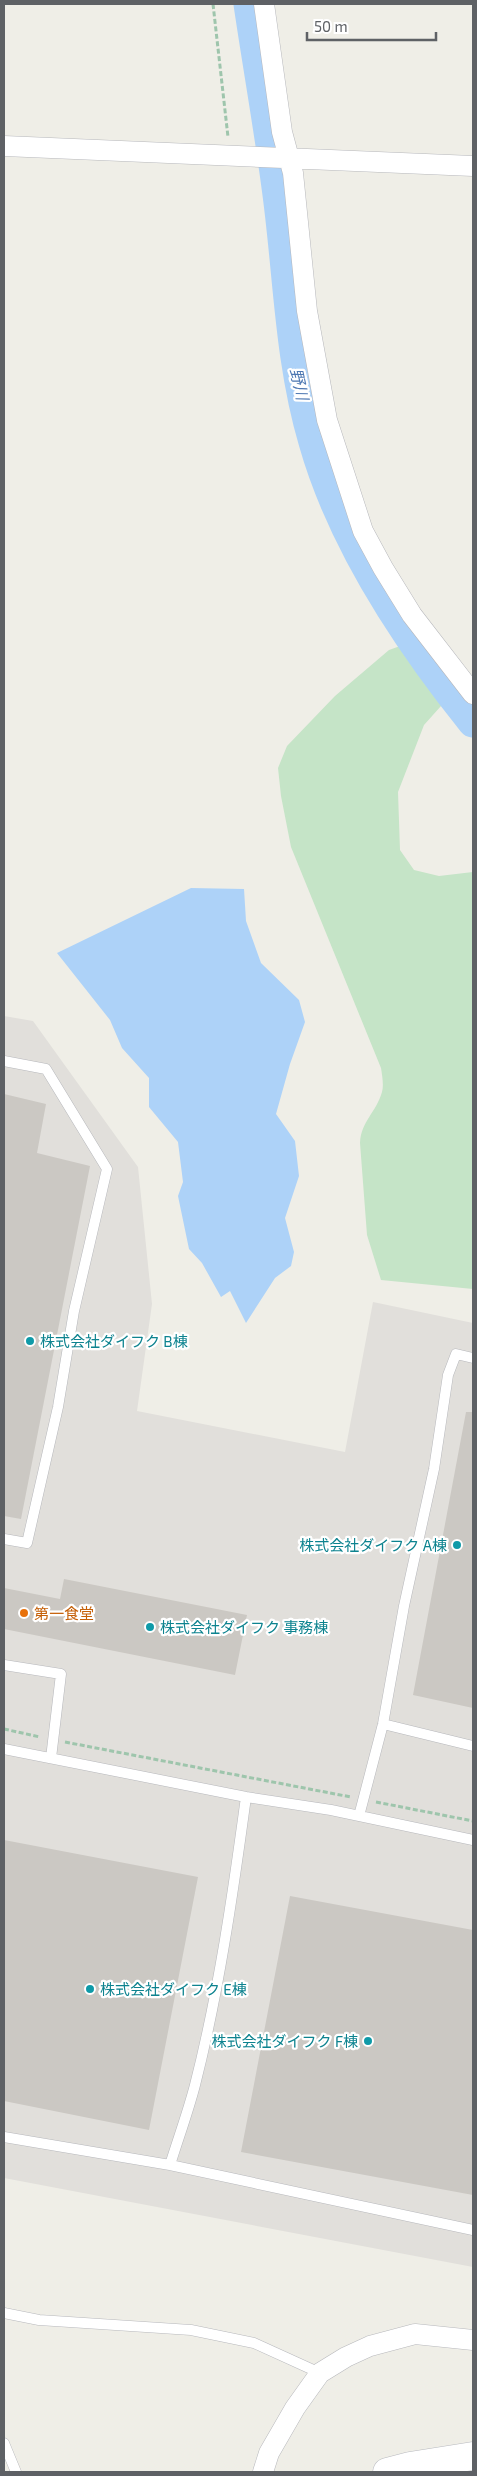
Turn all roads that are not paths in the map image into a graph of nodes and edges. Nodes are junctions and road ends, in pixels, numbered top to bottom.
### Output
1 (264, 4) edge
2 (4, 146) edge
3 (288, 159) junction
4 (473, 166) edge
5 (473, 694) edge
6 (4, 1061) edge
7 (473, 1358) edge
8 (4, 1539) edge
9 (4, 1665) edge
10 (383, 1724) junction
11 (473, 1746) edge
12 (4, 1749) edge
13 (52, 1758) junction
14 (246, 1797) junction
15 (360, 1816) junction
16 (473, 1840) edge
17 (4, 2137) edge
18 (170, 2165) junction
19 (473, 2230) edge
20 (4, 2313) edge
21 (473, 2340) edge
22 (320, 2373) junction
23 (4, 2443) edge
24 (473, 2456) edge
25 (16, 2472) edge
26 (263, 2472) edge
27 (387, 2472) edge

1 - 3 street
2 - 3 street
3 - 4 street
3 - 5 street
6 - 8 lane
7 - 10 lane
9 - 13 lane
10 - 11 lane
10 - 15 lane
12 - 13 lane
13 - 14 lane
14 - 15 lane
14 - 18 lane
15 - 16 lane
17 - 18 lane
18 - 19 lane
20 - 22 lane
21 - 22 street
22 - 26 street
23 - 25 lane
24 - 27 street

